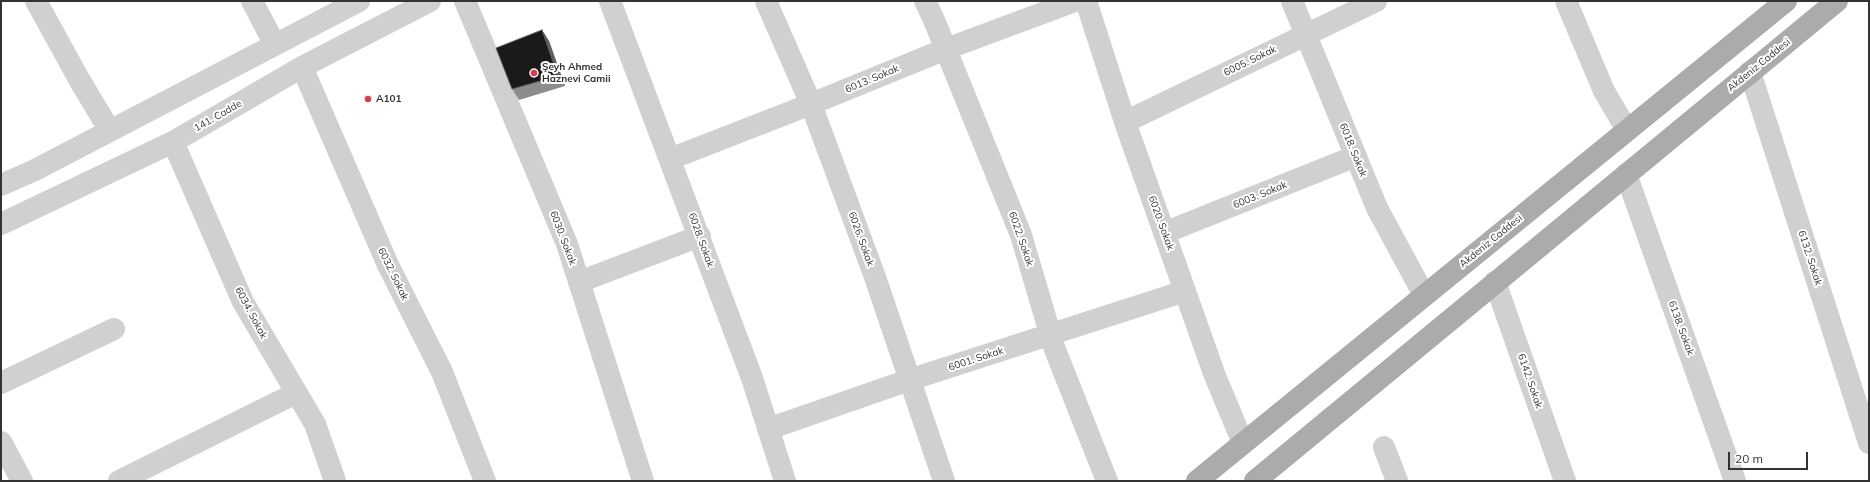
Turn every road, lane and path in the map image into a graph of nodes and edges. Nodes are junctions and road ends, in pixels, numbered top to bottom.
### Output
1 (36, 1) edge
2 (252, 1) edge
3 (359, 1) edge
4 (430, 1) edge
5 (464, 1) edge
6 (610, 1) edge
7 (766, 1) edge
8 (925, 1) edge
9 (1075, 1) edge
10 (1086, 1) edge
11 (1292, 1) edge
12 (1376, 1) edge
13 (1566, 1) edge
14 (1786, 1) edge
15 (1837, 1) edge
16 (1305, 35) junction
17 (275, 45) junction
18 (946, 49) junction
19 (302, 67) junction
20 (1750, 72) junction
21 (811, 104) junction
22 (1125, 122) junction
23 (1627, 130) junction
24 (110, 131) junction
25 (173, 142) junction
26 (1356, 156) junction
27 (670, 159) junction
28 (1626, 174) junction
29 (1, 185) edge
30 (1, 224) edge
31 (1164, 233) junction
32 (700, 236) junction
33 (579, 282) junction
34 (1495, 282) junction
35 (1185, 291) junction
36 (1424, 295) junction
37 (114, 329) dead end
38 (1050, 335) junction
39 (909, 380) junction
40 (1, 383) edge
41 (296, 392) junction
42 (768, 429) junction
43 (1, 442) edge
44 (1243, 443) junction
45 (1869, 443) edge
46 (1384, 447) dead end
47 (150, 474) edge
48 (22, 481) edge
49 (119, 481) edge
50 (335, 481) edge
51 (485, 481) edge
52 (643, 481) edge
53 (785, 481) edge
54 (944, 481) edge
55 (1107, 481) edge
56 (1197, 481) edge
57 (1255, 481) edge
58 (1397, 481) edge
59 (1565, 481) edge
60 (1735, 481) edge

1 - 24 street
2 - 17 street
3 - 17 street
4 - 19 street, 141. Cadde
5 - 33 street, 6030. Sokak
6 - 27 street, 6028. Sokak
7 - 21 street, 6026. Sokak
8 - 18 street, 6022. Sokak
9 - 18 street, 6013. Sokak
10 - 22 street, 6020. Sokak
11 - 16 street, 6018. Sokak
12 - 16 street, 6005. Sokak
13 - 23 street
14 - 23 main road, Akdeniz Caddesi
15 - 20 main road, Akdeniz Caddesi
16 - 22 street, 6005. Sokak
16 - 26 street, 6018. Sokak
17 - 24 street
18 - 21 street, 6013. Sokak
18 - 38 street, 6022. Sokak
19 - 25 street, 141. Cadde
19 - 51 street, 6032. Sokak
20 - 28 main road, Akdeniz Caddesi
20 - 45 street, 6132. Sokak
21 - 27 street, 6013. Sokak
21 - 39 street, 6026. Sokak
22 - 31 street, 6020. Sokak
23 - 36 main road, Akdeniz Caddesi
24 - 29 street
25 - 30 street, 141. Cadde
25 - 41 street, 6034. Sokak
26 - 31 street, 6003. Sokak
26 - 36 street, 6018. Sokak
27 - 32 street, 6028. Sokak
28 - 34 main road, Akdeniz Caddesi
28 - 60 street, 6138. Sokak
31 - 35 street, 6020. Sokak
32 - 33 street
32 - 42 street, 6028. Sokak
33 - 52 street, 6030. Sokak
34 - 57 main road, Akdeniz Caddesi
34 - 59 street, 6142. Sokak
35 - 38 street, 6001. Sokak
35 - 44 street, 6020. Sokak
36 - 44 main road, Akdeniz Caddesi
37 - 40 street
38 - 39 street, 6001. Sokak
38 - 55 street, 6022. Sokak
39 - 42 street, 6001. Sokak
39 - 54 street, 6026. Sokak
41 - 47 street
41 - 50 street, 6034. Sokak
42 - 53 street, 6028. Sokak
43 - 48 street
44 - 56 main road, Akdeniz Caddesi
46 - 58 street
47 - 49 street

